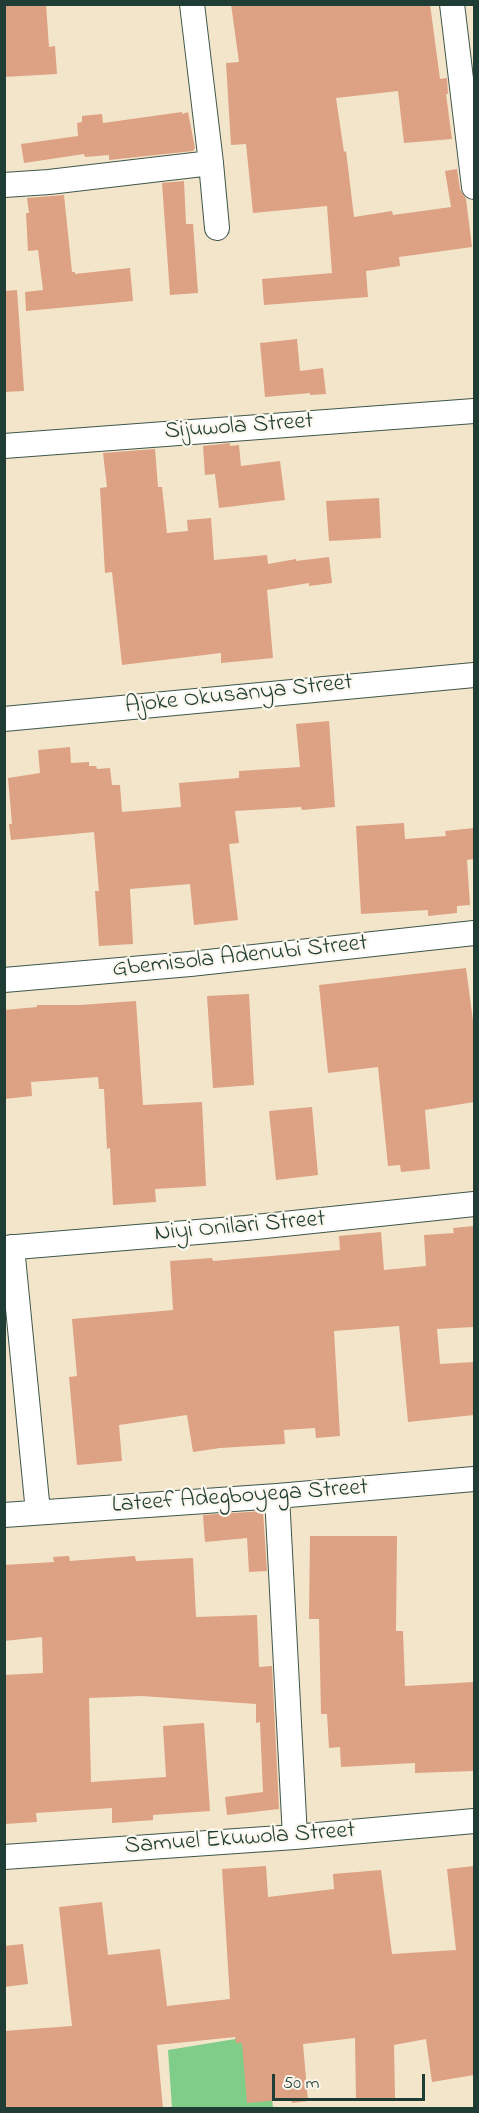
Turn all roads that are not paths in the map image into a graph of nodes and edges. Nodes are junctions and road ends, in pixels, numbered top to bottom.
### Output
1 (192, 4) edge
2 (452, 4) edge
3 (471, 134) edge
4 (211, 163) junction
5 (4, 185) edge
6 (474, 187) edge
7 (217, 228) dead end
8 (474, 411) edge
9 (4, 446) edge
10 (474, 675) edge
11 (4, 719) edge
12 (474, 933) edge
13 (4, 980) edge
14 (474, 1204) edge
15 (8, 1248) edge
16 (474, 1479) edge
17 (277, 1496) junction
18 (38, 1512) junction
19 (4, 1515) edge
20 (474, 1821) edge
21 (295, 1837) junction
22 (4, 1857) edge

1 - 4 street
2 - 3 street
3 - 6 street
4 - 5 street
4 - 7 street
8 - 9 street, Sijuwola Street
10 - 11 street, Ajoke Okusanya Street
12 - 13 street, Gbemisola Adenubi Street
14 - 15 street, Niyi Onilari Street
15 - 18 street
16 - 17 street, Lateef Adegboyega Street
17 - 18 street, Lateef Adegboyega Street
17 - 21 street
18 - 19 street, Lateef Adegboyega Street
20 - 21 street, Samuel Ekuwola Street
21 - 22 street, Samuel Ekuwola Street

